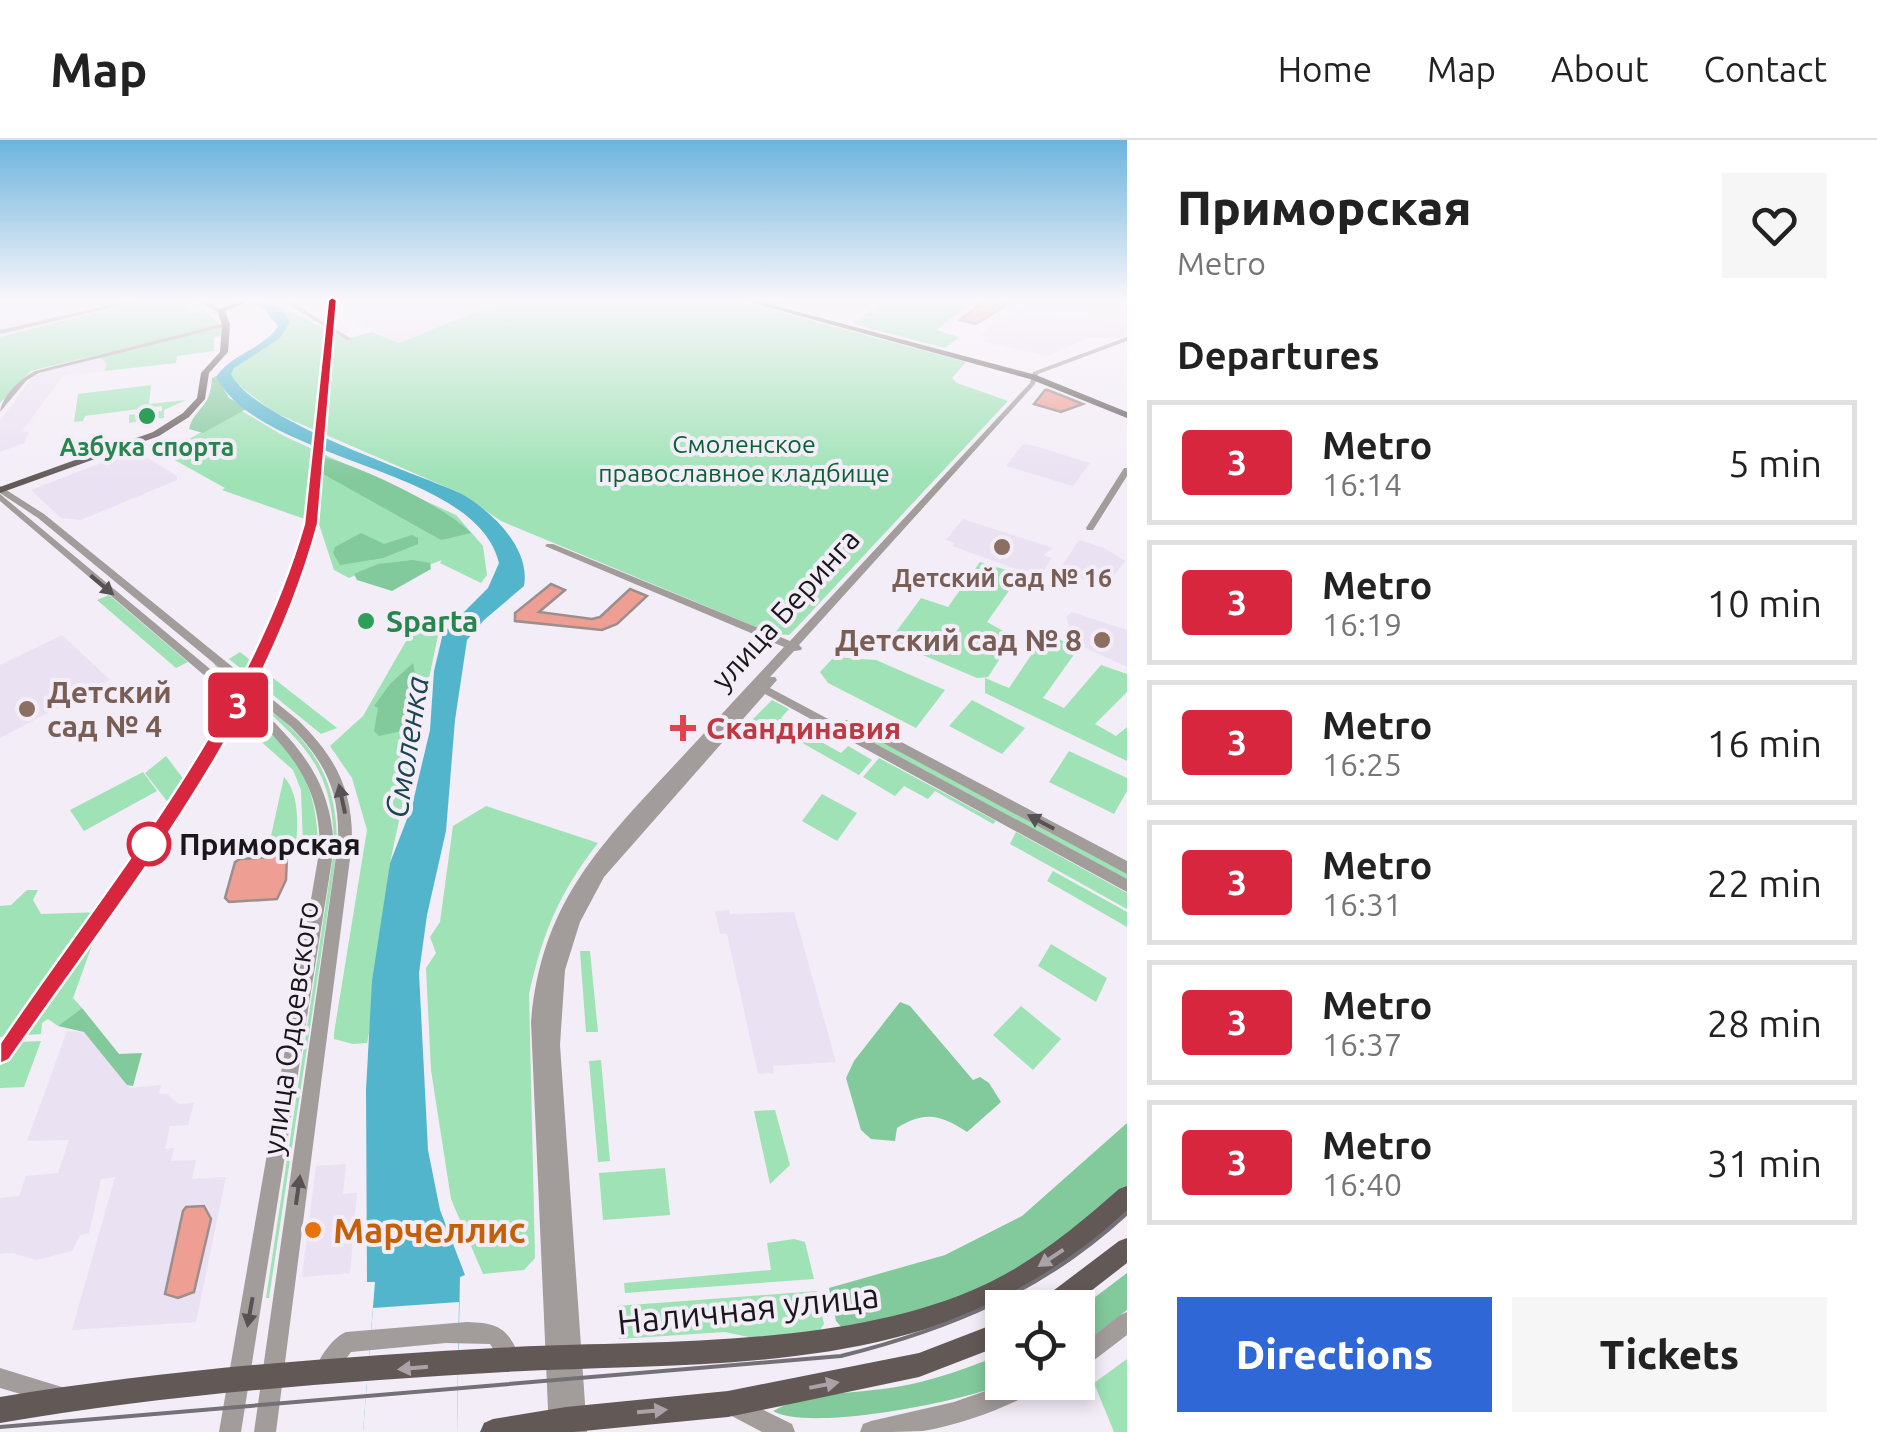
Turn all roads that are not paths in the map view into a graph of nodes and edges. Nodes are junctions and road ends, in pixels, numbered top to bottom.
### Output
1 (84, 360) edge
2 (216, 360) edge
3 (973, 360) edge
4 (1076, 360) edge
5 (1036, 377) junction
6 (0, 410) edge
7 (1127, 414) edge
8 (1127, 470) edge
9 (1, 490) edge
10 (1090, 528) dead end
11 (58, 530) junction
12 (44, 536) junction
13 (550, 546) dead end
14 (166, 629) junction
15 (795, 647) junction
16 (760, 687) junction
17 (830, 725) junction
18 (1127, 868) edge
19 (1127, 886) edge
20 (1127, 1197) edge
21 (1127, 1249) edge
22 (1073, 1290) edge
23 (1127, 1322) edge
24 (985, 1339) edge
25 (1095, 1347) edge
26 (563, 1358) junction
27 (511, 1360) junction
28 (322, 1375) junction
29 (0, 1378) edge
30 (272, 1378) junction
31 (238, 1380) junction
32 (66, 1397) junction
33 (995, 1400) edge
34 (728, 1404) junction
35 (0, 1410) edge
36 (568, 1426) edge
37 (505, 1431) edge
38 (230, 1432) edge
39 (265, 1432) edge
40 (784, 1432) edge
41 (871, 1432) edge

1 - 6 street
2 - 9 main road
3 - 5 main road
4 - 5 street, улица Беринга
5 - 7 main road
5 - 15 street, улица Беринга
8 - 10 street
9 - 11 street, улица Одоевского
9 - 12 street, улица Одоевского
11 - 12 street
11 - 14 street, улица Одоевского
12 -> 14 street, улица Одоевского
13 - 15 street
30 -> 14 street, улица Одоевского
14 -> 31 street, улица Одоевского
15 - 16 street, улица Беринга
16 - 17 street
16 - 26 street, улица Беринга
18 -> 17 street
17 - 19 street
20 -> 26 main road, Наличная улица
21 - 22 main road
23 - 25 street
34 -> 24 main road
26 - 27 main road, Наличная улица
26 - 36 street, улица Беринга
27 -> 28 main road, Наличная улица
27 - 28 street
28 - 30 main road
29 - 32 street
30 - 31 main road
30 - 39 street, улица Одоевского
31 - 32 main road
31 - 38 street, улица Одоевского
32 - 35 main road
33 - 41 street
36 -> 34 main road
34 - 40 street
36 - 37 main road

